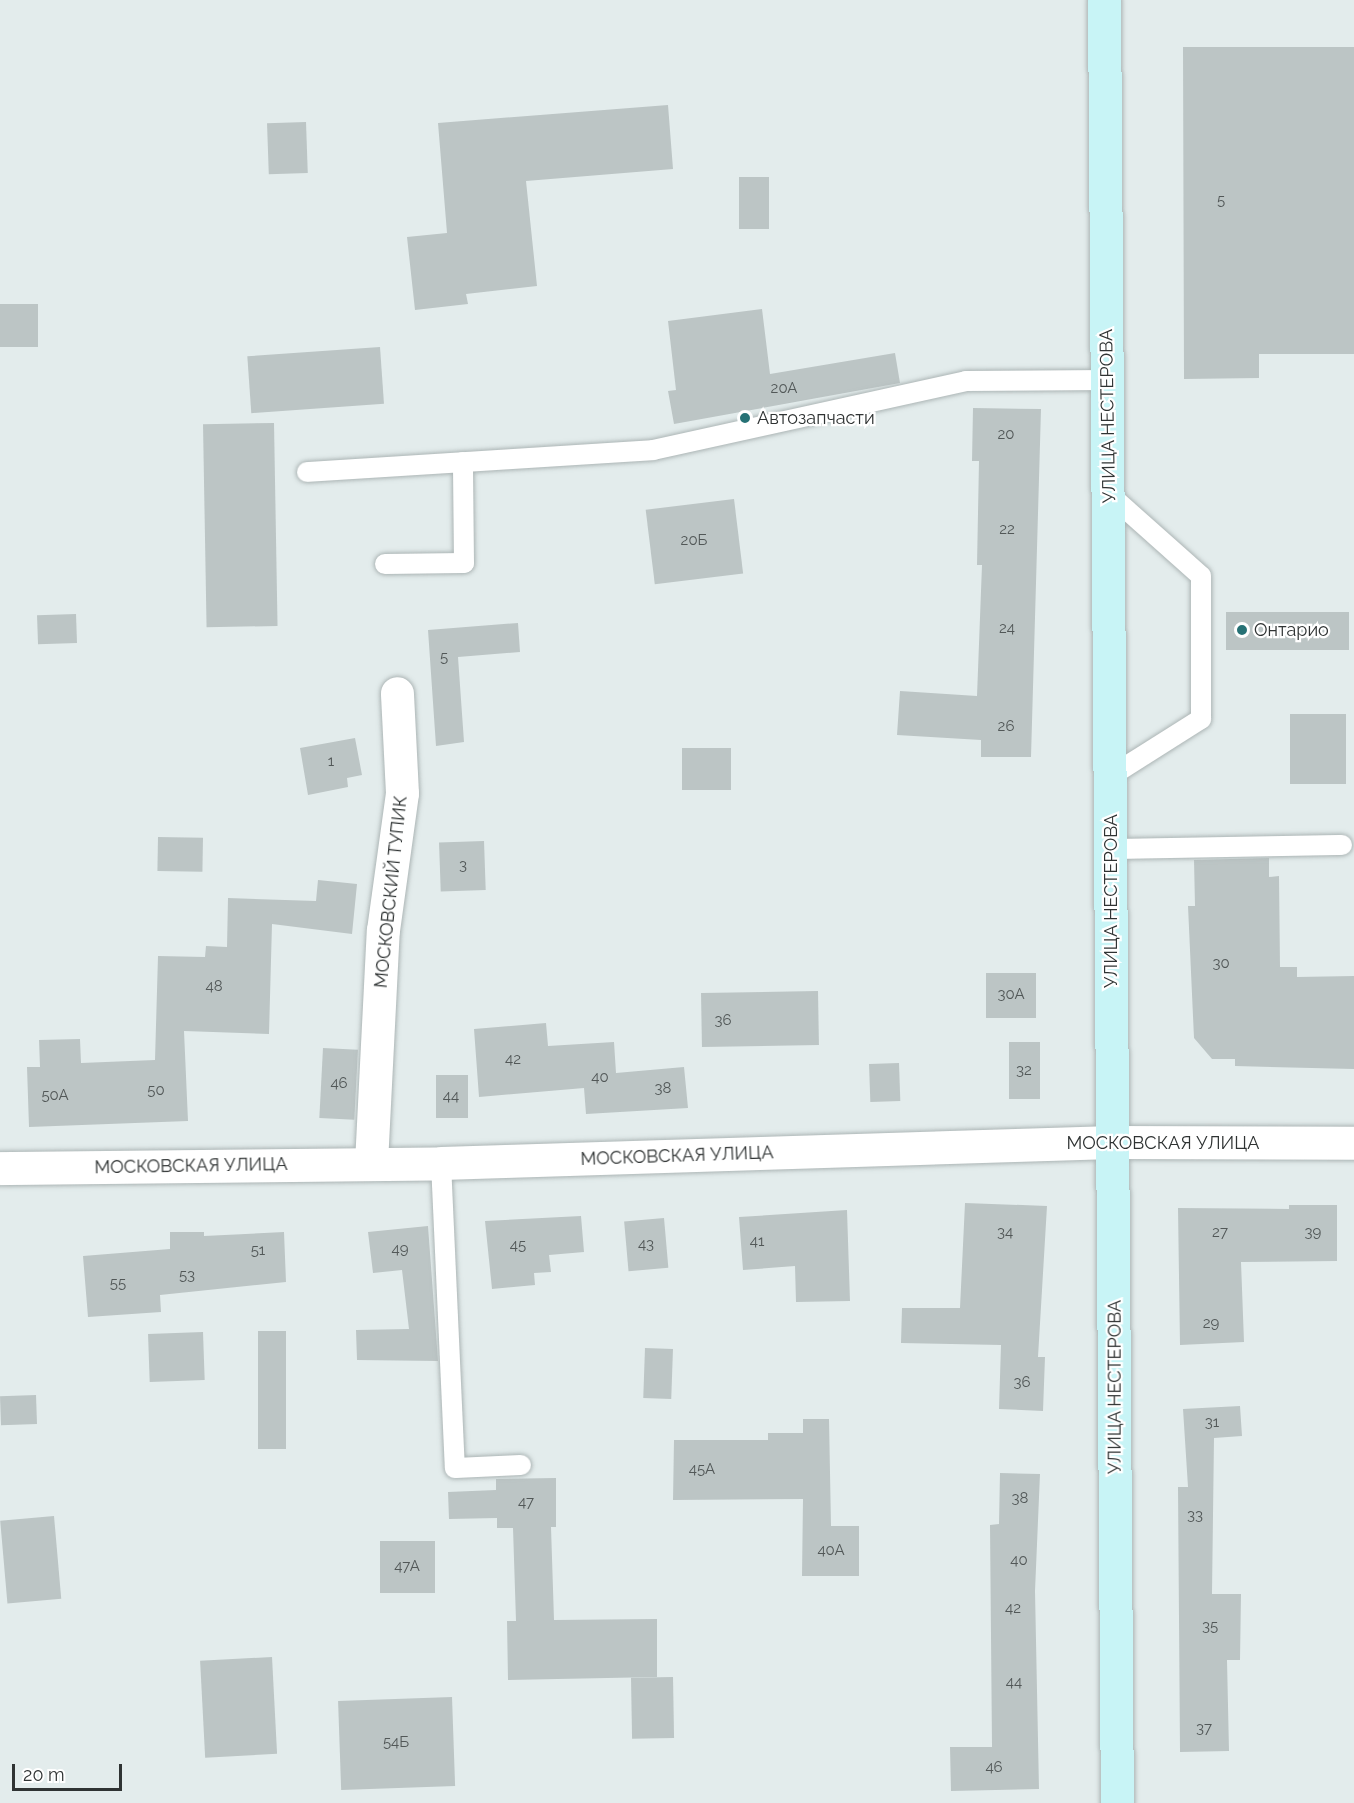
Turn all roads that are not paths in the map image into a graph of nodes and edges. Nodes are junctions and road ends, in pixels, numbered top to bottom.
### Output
1 (1104, 0) edge
2 (1108, 380) junction
3 (463, 462) junction
4 (308, 472) dead end
5 (1109, 494) junction
6 (385, 564) dead end
7 (397, 693) dead end
8 (1111, 776) junction
9 (1341, 845) dead end
10 (1111, 849) junction
11 (1113, 1142) junction
12 (1354, 1143) edge
13 (371, 1163) junction
14 (441, 1163) junction
15 (0, 1168) edge
16 (521, 1465) dead end
17 (1117, 1803) edge

1 - 2 main road, УЛИЦА НЕСТЕРОВА
2 - 3 lane
2 - 5 main road, УЛИЦА НЕСТЕРОВА
3 - 4 lane
3 - 6 lane
5 - 8 main road, УЛИЦА НЕСТЕРОВА
5 - 8 lane
7 - 13 street, МОСКОВСКИЙ ТУПИК
8 - 10 main road, УЛИЦА НЕСТЕРОВА
9 - 10 lane
10 - 11 main road, УЛИЦА НЕСТЕРОВА
11 - 12 street, МОСКОВСКАЯ УЛИЦА
11 - 14 street, МОСКОВСКАЯ УЛИЦА
11 - 17 main road, УЛИЦА НЕСТЕРОВА
13 - 14 street, МОСКОВСКАЯ УЛИЦА
13 - 15 street, МОСКОВСКАЯ УЛИЦА
14 - 16 lane

